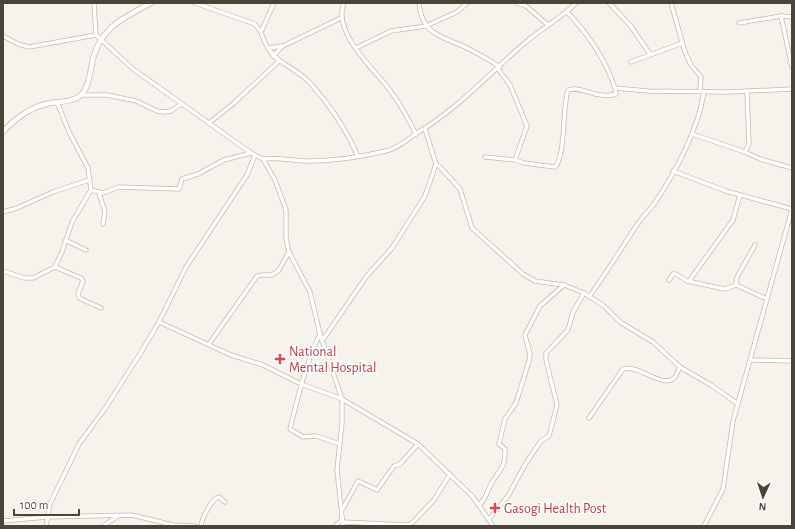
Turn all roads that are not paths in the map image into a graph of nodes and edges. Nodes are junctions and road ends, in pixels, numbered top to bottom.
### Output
1 (94, 3) edge
2 (151, 3) edge
3 (195, 3) edge
4 (274, 3) edge
5 (344, 3) edge
6 (419, 3) edge
7 (467, 3) edge
8 (517, 3) edge
9 (576, 3) edge
10 (609, 3) edge
11 (671, 3) edge
12 (567, 12) junction
13 (781, 16) junction
14 (341, 18) junction
15 (792, 18) edge
16 (739, 22) dead end
17 (548, 25) junction
18 (426, 26) junction
19 (261, 32) junction
20 (96, 35) junction
21 (3, 36) edge
22 (101, 38) junction
23 (682, 43) junction
24 (283, 46) junction
25 (268, 48) junction
26 (356, 48) junction
27 (650, 54) junction
28 (273, 56) junction
29 (279, 61) junction
30 (631, 62) dead end
31 (792, 67) edge
32 (499, 68) junction
33 (616, 88) junction
34 (792, 89) edge
35 (702, 91) junction
36 (747, 91) junction
37 (81, 95) junction
38 (57, 102) junction
39 (182, 104) junction
40 (209, 123) junction
41 (425, 129) junction
42 (3, 132) edge
43 (416, 134) junction
44 (692, 134) junction
45 (745, 152) junction
46 (251, 153) junction
47 (255, 155) junction
48 (358, 156) junction
49 (485, 157) dead end
50 (263, 159) junction
51 (515, 160) junction
52 (436, 164) junction
53 (792, 168) edge
54 (673, 171) junction
55 (89, 180) junction
56 (91, 190) junction
57 (100, 193) junction
58 (740, 195) junction
59 (792, 209) edge
60 (3, 212) edge
61 (103, 224) dead end
62 (65, 240) junction
63 (755, 245) dead end
64 (86, 250) dead end
65 (289, 252) junction
66 (55, 267) junction
67 (3, 271) edge
68 (669, 280) dead end
69 (689, 281) junction
70 (736, 285) junction
71 (564, 286) junction
72 (584, 293) junction
73 (590, 297) junction
74 (767, 299) junction
75 (101, 308) dead end
76 (159, 322) junction
77 (320, 334) junction
78 (322, 341) junction
79 (209, 344) junction
80 (750, 360) junction
81 (792, 361) edge
82 (680, 367) junction
83 (302, 384) junction
84 (342, 399) junction
85 (738, 404) junction
86 (589, 418) dead end
87 (340, 444) junction
88 (418, 444) junction
89 (450, 474) junction
90 (225, 502) dead end
91 (479, 505) junction
92 (341, 510) junction
93 (119, 515) junction
94 (47, 517) junction
95 (489, 519) junction
96 (3, 521) edge
97 (342, 522) edge
98 (407, 525) edge
99 (46, 526) edge
100 (103, 526) edge
101 (195, 526) edge
102 (201, 526) edge
103 (335, 526) edge
104 (493, 526) edge
105 (704, 526) edge

1 - 20 street
2 - 22 street
3 - 19 street
4 - 19 street
5 - 14 street
6 - 18 street
7 - 18 street
8 - 17 street
9 - 12 street
10 - 27 street
11 - 23 street
12 - 17 street
12 - 33 street
13 - 15 street
13 - 16 street
13 - 31 street
14 - 24 street
14 - 26 street
17 - 32 street
18 - 26 street
18 - 32 street
19 - 25 street
20 - 21 street
20 - 22 street
22 - 37 street
22 - 39 street
23 - 27 street
23 - 35 street
24 - 25 street
24 - 28 street
25 - 28 street
26 - 43 street
27 - 30 street
28 - 29 street
29 - 40 street
29 - 48 street
32 - 41 street
32 - 51 street
33 - 35 street
33 - 51 street
34 - 36 street
35 - 36 street
35 - 44 street
36 - 45 street
37 - 38 street
37 - 39 street
38 - 42 street
38 - 55 street
39 - 40 street
40 - 46 street
41 - 43 street
41 - 52 street
43 - 48 street
44 - 45 street
44 - 54 street
45 - 53 street
46 - 47 street
46 - 57 street
47 - 50 street
47 - 76 street
48 - 50 street
49 - 51 street
50 - 65 street
52 - 71 street
52 - 78 street
54 - 58 street
54 - 73 street
55 - 56 street
55 - 60 street
56 - 57 street
56 - 62 street
57 - 61 street
58 - 59 street
58 - 69 street
59 - 74 street
62 - 64 street
62 - 66 street
63 - 70 street
65 - 77 street
65 - 79 street
66 - 67 street
66 - 75 street
68 - 69 street
69 - 70 street
70 - 74 street
71 - 72 street
71 - 91 street
72 - 73 street
72 - 95 street
73 - 82 street
74 - 80 street
76 - 79 street
76 - 94 street
77 - 78 street
77 - 83 street
78 - 84 street
79 - 83 street
80 - 81 street
80 - 85 street
82 - 85 street
82 - 86 street
83 - 84 street
83 - 87 street
84 - 87 street
84 - 88 street
85 - 105 street
87 - 92 street
88 - 89 street
88 - 92 street
89 - 91 street
89 - 98 street
90 - 102 street
91 - 95 street
92 - 97 street
93 - 94 street
93 - 100 street
93 - 101 street
94 - 96 street
94 - 99 street
95 - 104 street
97 - 98 street
97 - 103 street

